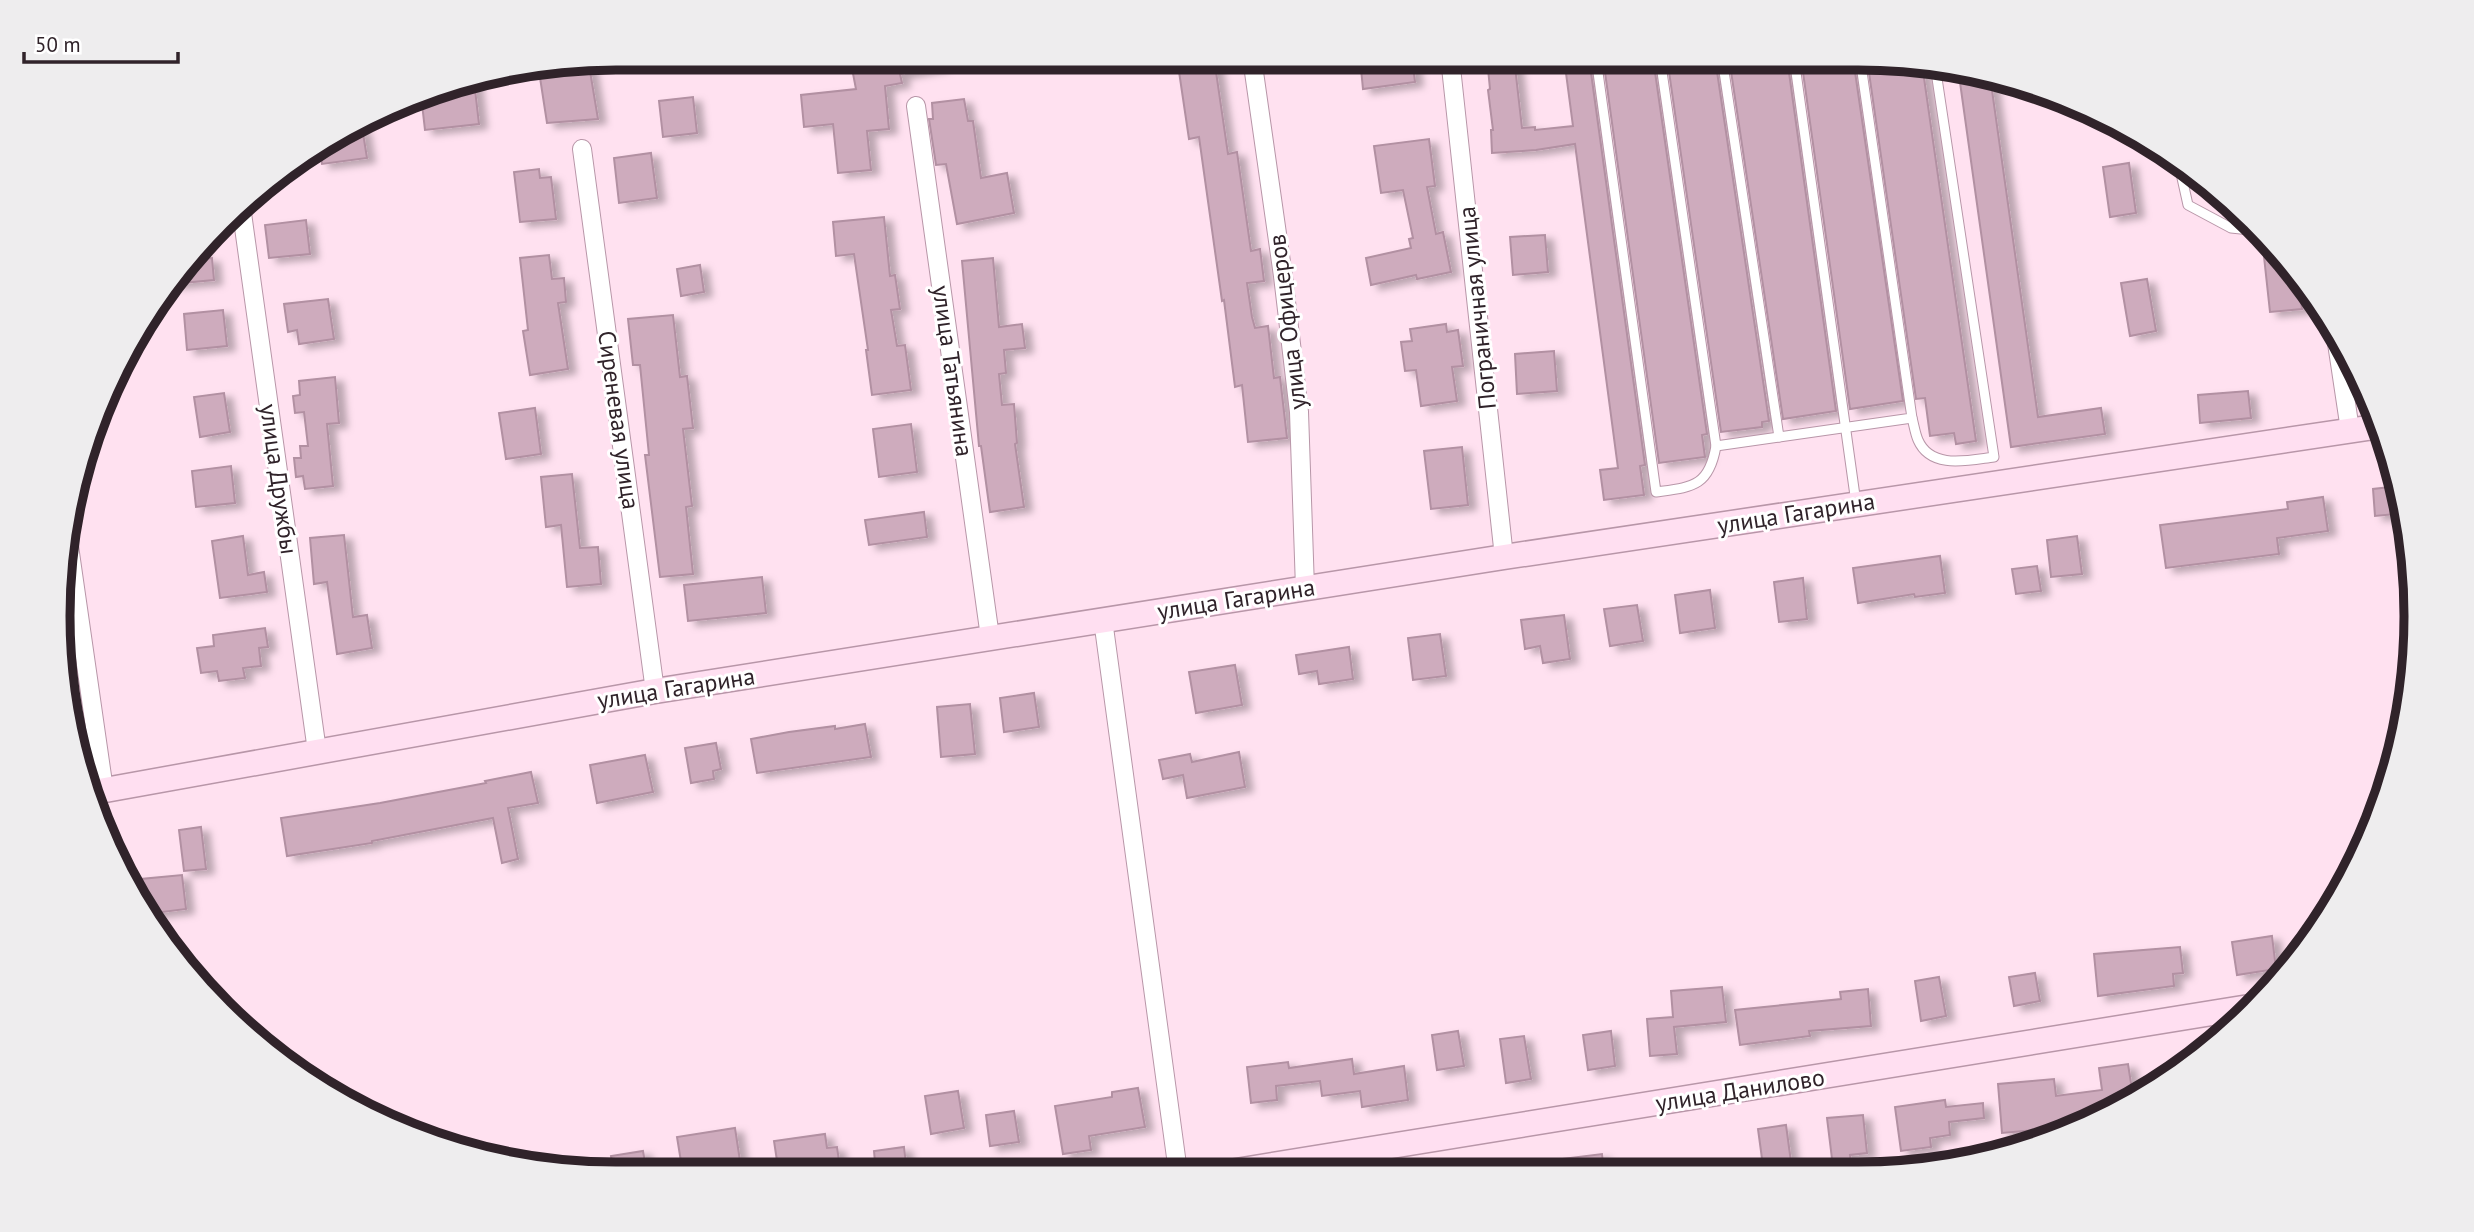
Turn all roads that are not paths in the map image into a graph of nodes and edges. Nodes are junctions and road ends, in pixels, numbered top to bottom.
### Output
1 (1254, 70) edge
2 (1451, 70) edge
3 (1598, 70) edge
4 (1662, 70) edge
5 (1724, 70) edge
6 (1796, 70) edge
7 (1862, 70) edge
8 (1937, 76) edge
9 (916, 106) dead end
10 (582, 149) dead end
11 (2182, 177) edge
12 (243, 218) edge
13 (2243, 229) edge
14 (2339, 359) edge
15 (1912, 418) junction
16 (1846, 427) junction
17 (2370, 427) edge
18 (2350, 430) junction
19 (1779, 437) junction
20 (1716, 446) junction
21 (1856, 505) junction
22 (1504, 557) junction
23 (72, 571) edge
24 (1306, 588) junction
25 (1103, 620) junction
26 (990, 637) junction
27 (655, 691) junction
28 (317, 751) junction
29 (99, 791) edge
30 (2237, 1009) edge
31 (1177, 1162) edge
32 (1292, 1162) edge

1 - 24 street, улица Офицеров
2 - 22 street, Пограничная улица
3 - 20 lane
4 - 20 lane
5 - 19 lane
6 - 16 lane
7 - 15 lane
8 - 15 lane
9 - 26 street, улица Татьянина
10 - 27 street, Сиреневая улица
11 - 13 lane
12 - 28 street, улица Дружбы
14 - 18 street
15 - 16 lane
16 - 19 lane
16 - 21 lane
17 - 18 street, улица Гагарина
18 - 21 street, улица Гагарина
19 - 20 lane
21 - 22 street, улица Гагарина
22 - 24 street, улица Гагарина
23 - 29 street
24 - 25 street, улица Гагарина
25 - 26 street, улица Гагарина
25 - 31 street
26 - 27 street, улица Гагарина
27 - 28 street, улица Гагарина
28 - 29 street, улица Гагарина
30 - 32 street, улица Данилово

